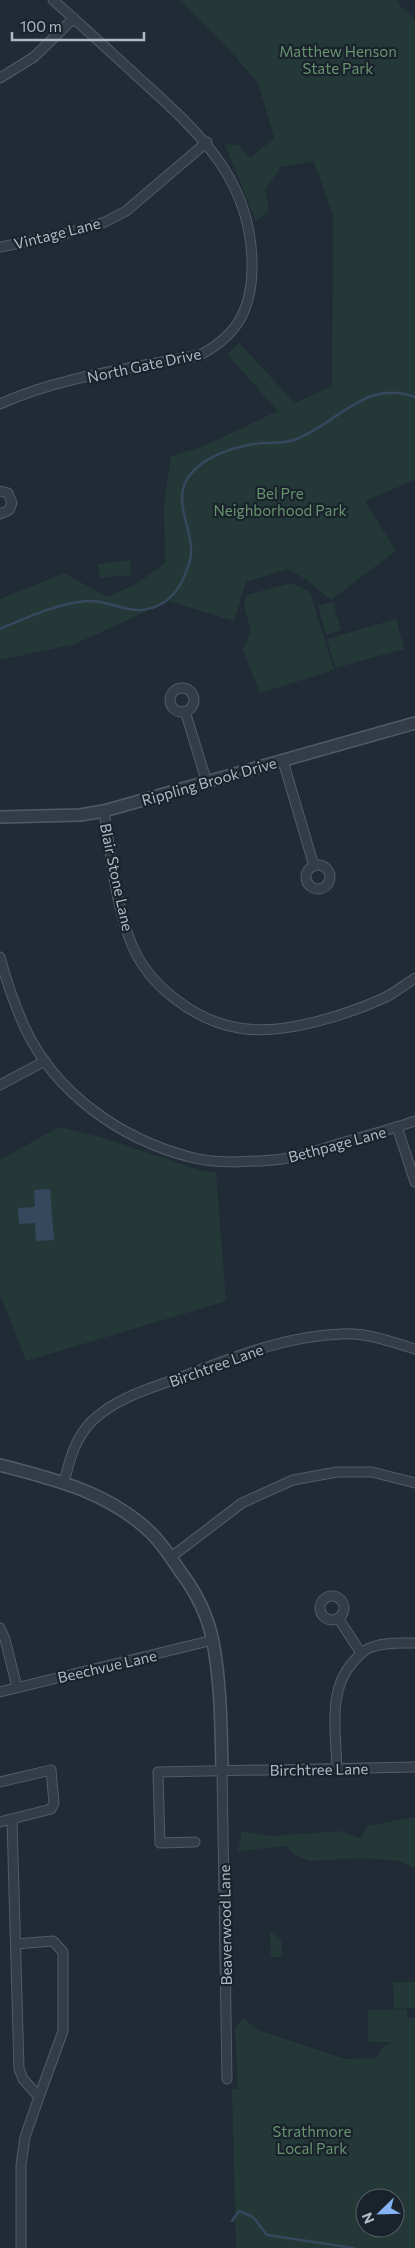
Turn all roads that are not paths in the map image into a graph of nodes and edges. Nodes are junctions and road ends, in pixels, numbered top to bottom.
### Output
1 (53, 0) edge
2 (74, 18) junction
3 (0, 78) edge
4 (206, 142) junction
5 (0, 247) edge
6 (0, 404) edge
7 (0, 491) edge
8 (0, 514) edge
9 (185, 711) dead end
10 (415, 723) edge
11 (283, 761) junction
12 (207, 783) junction
13 (104, 811) junction
14 (0, 817) edge
15 (314, 866) dead end
16 (0, 957) edge
17 (1, 967) edge
18 (415, 978) edge
19 (45, 1061) junction
20 (0, 1085) edge
21 (415, 1121) edge
22 (397, 1127) junction
23 (415, 1182) edge
24 (415, 1349) edge
25 (0, 1465) edge
26 (64, 1482) junction
27 (415, 1482) edge
28 (171, 1557) junction
29 (338, 1618) dead end
30 (0, 1628) edge
31 (213, 1640) junction
32 (415, 1642) edge
33 (361, 1653) junction
34 (17, 1688) junction
35 (0, 1692) edge
36 (415, 1767) edge
37 (337, 1769) junction
38 (222, 1770) junction
39 (0, 1782) edge
40 (12, 1820) junction
41 (0, 1822) edge
42 (195, 1842) dead end
43 (16, 1944) junction
44 (227, 2079) dead end
45 (39, 2097) junction
46 (21, 2248) edge

1 - 2 street, North Gate Drive
2 - 3 street
2 - 4 street, North Gate Drive
4 - 5 street, Vintage Lane
4 - 6 street, North Gate Drive
7 - 8 street
9 - 12 street
10 - 11 street, Rippling Brook Drive
11 - 12 street, Rippling Brook Drive
11 - 15 street
12 - 13 street, Rippling Brook Drive
13 - 14 street, Rippling Brook Drive
13 - 18 street, Blair Stone Lane
16 - 17 street, Bethpage Lane
17 - 19 street, Bethpage Lane
19 - 20 street
19 - 22 street, Bethpage Lane
21 - 22 street, Bethpage Lane
22 - 23 street
24 - 26 street, Birchtree Lane
25 - 26 street, Beaverwood Lane
26 - 28 street, Beaverwood Lane
27 - 28 street
28 - 31 street, Beaverwood Lane
29 - 33 street
30 - 34 street
31 - 34 street, Beechvue Lane
31 - 38 street, Beaverwood Lane
32 - 33 street
33 - 37 street
34 - 35 street, Beechvue Lane
36 - 37 street, Birchtree Lane
37 - 38 street, Birchtree Lane
38 - 42 street
38 - 44 street, Beaverwood Lane
39 - 40 street
40 - 41 street
40 - 43 street
43 - 45 street
43 - 45 street
45 - 46 street

